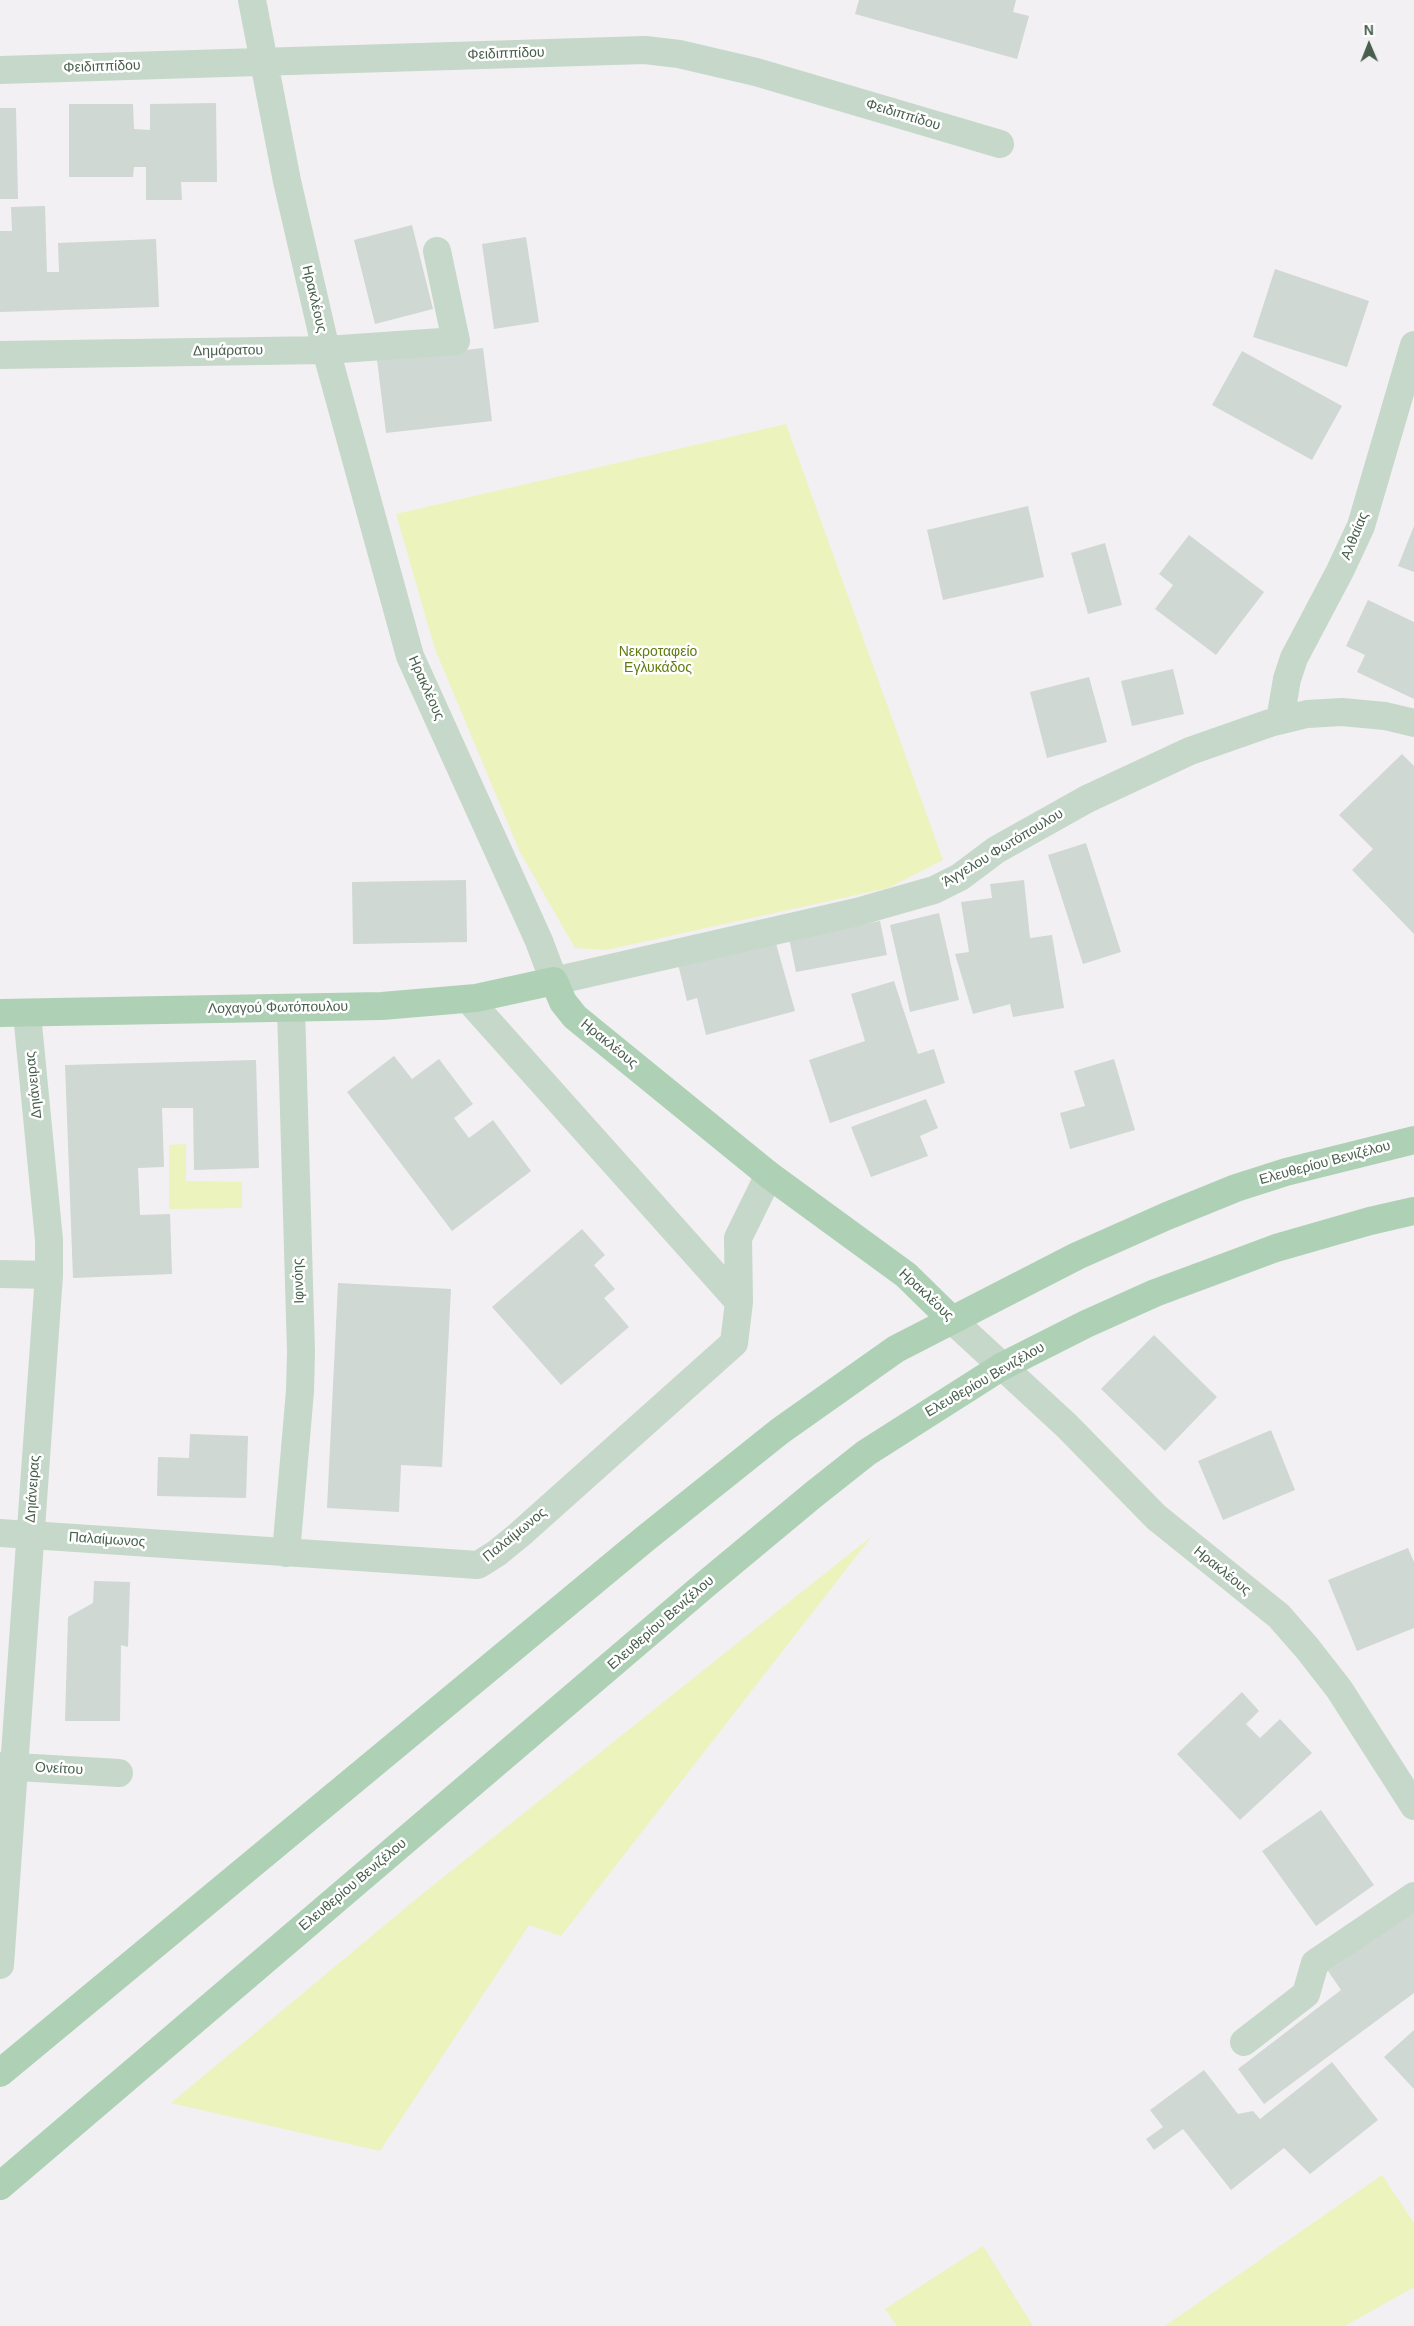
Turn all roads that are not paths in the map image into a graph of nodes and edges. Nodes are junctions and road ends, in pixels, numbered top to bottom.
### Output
1 (252, 0) edge
2 (264, 61) junction
3 (0, 70) edge
4 (1000, 144) dead end
5 (437, 250) dead end
6 (1414, 345) edge
7 (326, 350) junction
8 (0, 355) edge
9 (1280, 720) junction
10 (1414, 723) edge
11 (554, 981) junction
12 (468, 999) junction
13 (291, 1008) junction
14 (13, 1014) edge
15 (1414, 1140) edge
16 (769, 1175) junction
17 (1414, 1211) edge
18 (0, 1274) edge
19 (50, 1275) junction
20 (739, 1302) junction
21 (952, 1319) junction
22 (1001, 1367) junction
23 (0, 1533) edge
24 (30, 1535) junction
25 (286, 1553) junction
26 (7, 1766) edge
27 (119, 1773) dead end
28 (1414, 1806) edge
29 (1414, 1896) edge
30 (0, 1965) edge
31 (1244, 2042) dead end
32 (0, 2073) edge
33 (0, 2186) edge

1 - 2 street, Ηρακλέους
2 - 3 street, Φειδιππίδου
2 - 4 street, Φειδιππίδου
2 - 7 street, Ηρακλέους
5 - 7 street, Δημάρατου
6 - 9 street, Αλθαίας
7 - 8 street, Δημάρατου
7 - 11 street, Ηρακλέους
9 - 10 street, Άγγελου Φωτόπουλου
9 - 11 street, Άγγελου Φωτόπουλου
11 - 12 main road, Λοχαγού Φωτόπουλου
11 - 16 main road, Ηρακλέους
12 - 13 main road, Λοχαγού Φωτόπουλου
12 - 20 street
13 - 14 main road, Λοχαγού Φωτόπουλου
13 - 25 street, Ιφινόης
14 - 19 street, Δηιάνειρας
15 - 21 main road, Ελευθερίου Βενιζέλου
16 - 20 street, Παλαίμωνος
16 - 21 main road, Ηρακλέους
17 - 22 main road, Ελευθερίου Βενιζέλου
18 - 19 street
19 - 24 street, Δηιάνειρας
20 - 25 street, Παλαίμωνος
21 - 22 street, Ηρακλέους
21 - 32 main road, Ελευθερίου Βενιζέλου
22 - 28 street, Ηρακλέους
22 - 33 main road, Ελευθερίου Βενιζέλου
23 - 24 street, Παλαίμωνος
24 - 25 street, Παλαίμωνος
24 - 26 street, Δηιάνειρας
26 - 27 street, Ονείτου
26 - 30 street, Δηιάνειρας
29 - 31 street

